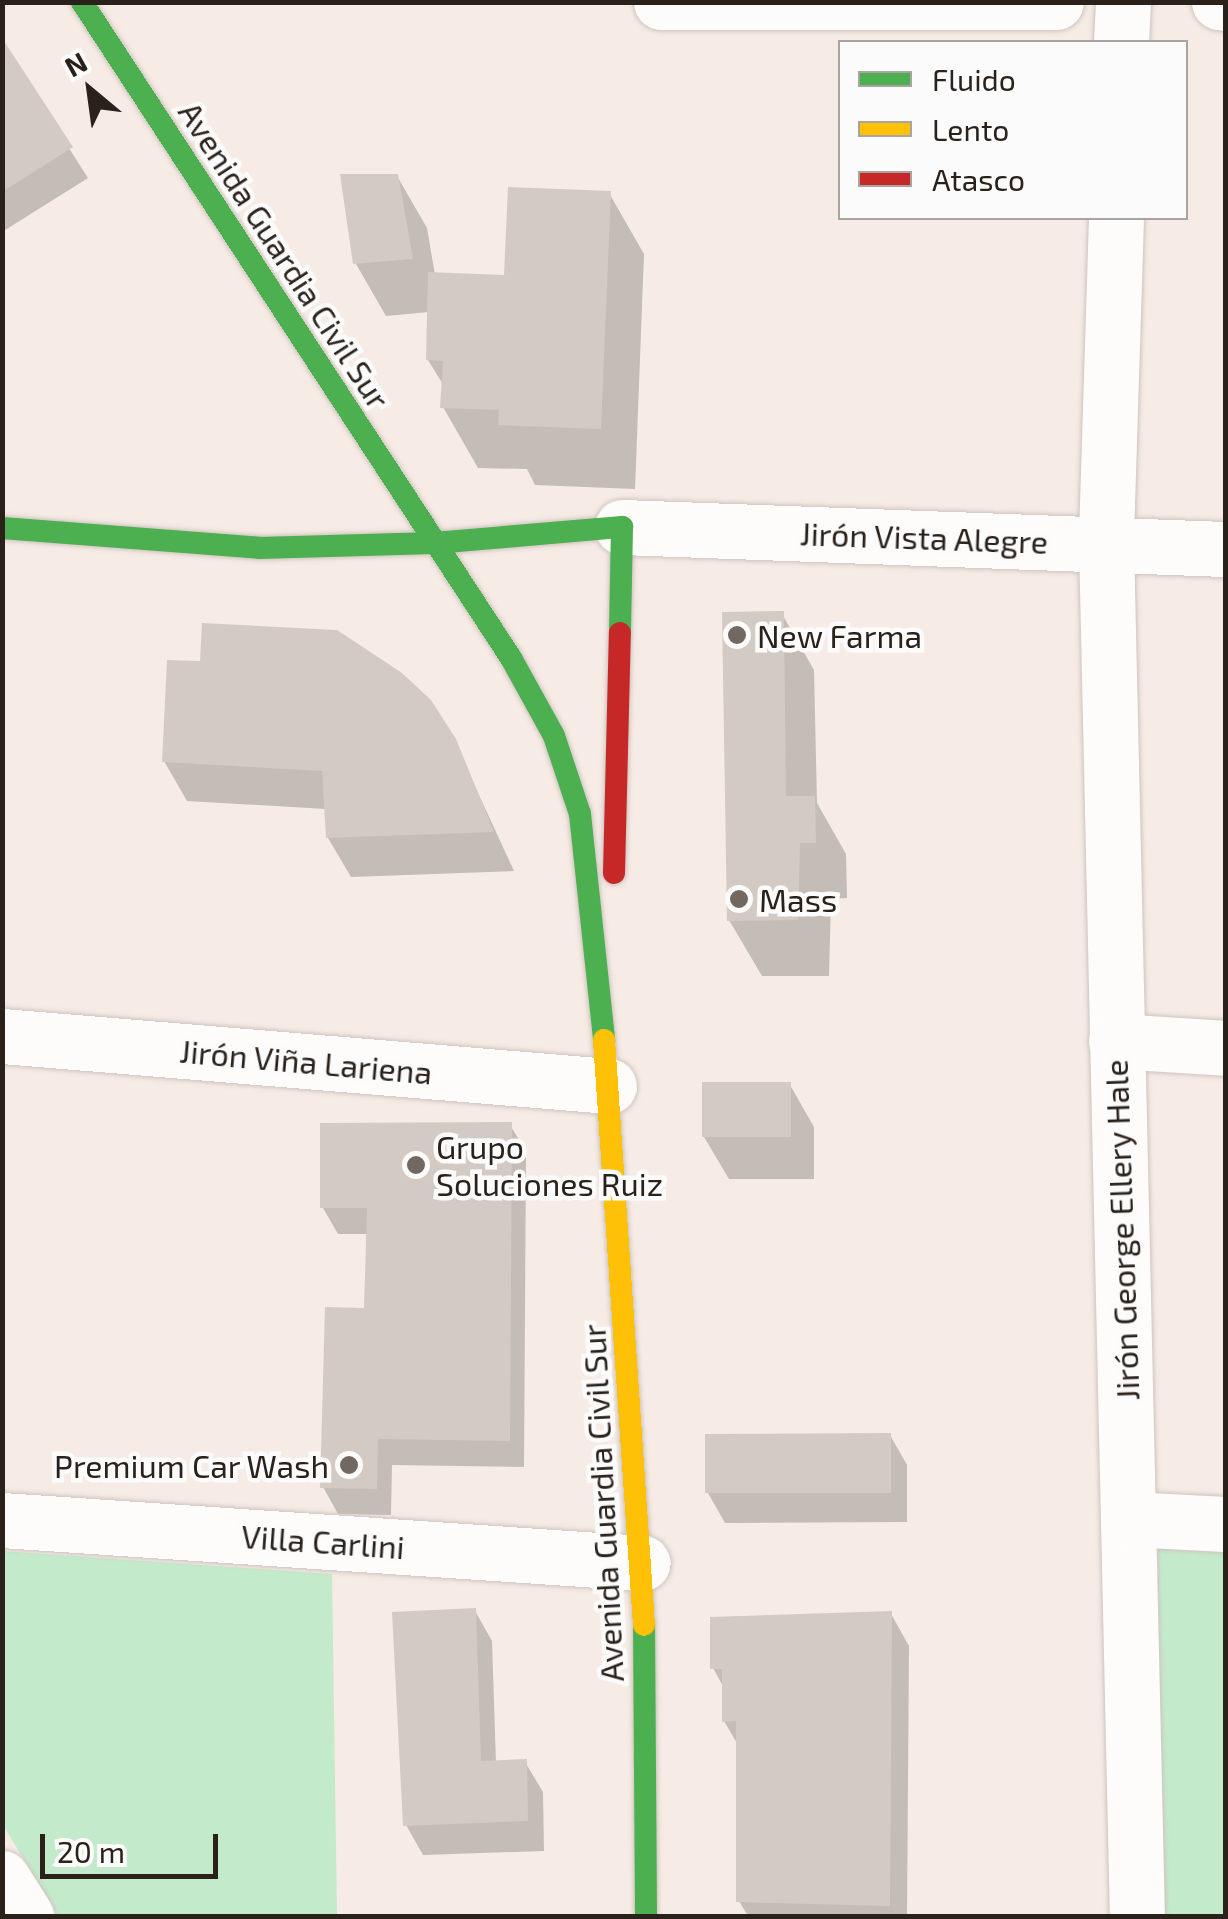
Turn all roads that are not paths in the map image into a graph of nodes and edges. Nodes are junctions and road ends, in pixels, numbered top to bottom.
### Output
1 (82, 2) edge
2 (661, 2) edge
3 (1056, 2) edge
4 (1122, 2) edge
5 (1122, 40) edge
6 (1116, 220) edge
7 (622, 527) junction
8 (2, 528) edge
9 (434, 543) junction
10 (1106, 543) junction
11 (1226, 550) edge
12 (2, 1036) edge
13 (1116, 1040) junction
14 (1226, 1048) edge
15 (609, 1086) junction
16 (2, 1520) edge
17 (1129, 1520) junction
18 (1226, 1524) edge
19 (643, 1564) junction
20 (2, 1878) edge
21 (26, 1916) edge
22 (646, 1916) edge
23 (1136, 1916) edge

1 - 9 main road, Avenida Guardia Civil Sur
2 - 3 street
4 - 5 street
6 - 10 street, Jirón George Ellery Hale
7 - 9 main road
7 - 10 street, Jirón Vista Alegre
7 - 15 main road, Avenida Guardia Civil Sur
8 - 9 main road
9 - 15 main road, Avenida Guardia Civil Sur
10 - 11 street, Jirón Vista Alegre
10 - 13 street, Jirón George Ellery Hale
12 - 15 street, Jirón Viña Lariena
13 - 14 street
13 - 17 street, Jirón George Ellery Hale
15 - 19 main road, Avenida Guardia Civil Sur
16 - 19 street, Villa Carlini
17 - 18 street
17 - 23 street, Jirón George Ellery Hale
19 - 22 main road, Avenida Guardia Civil Sur
20 - 21 street

